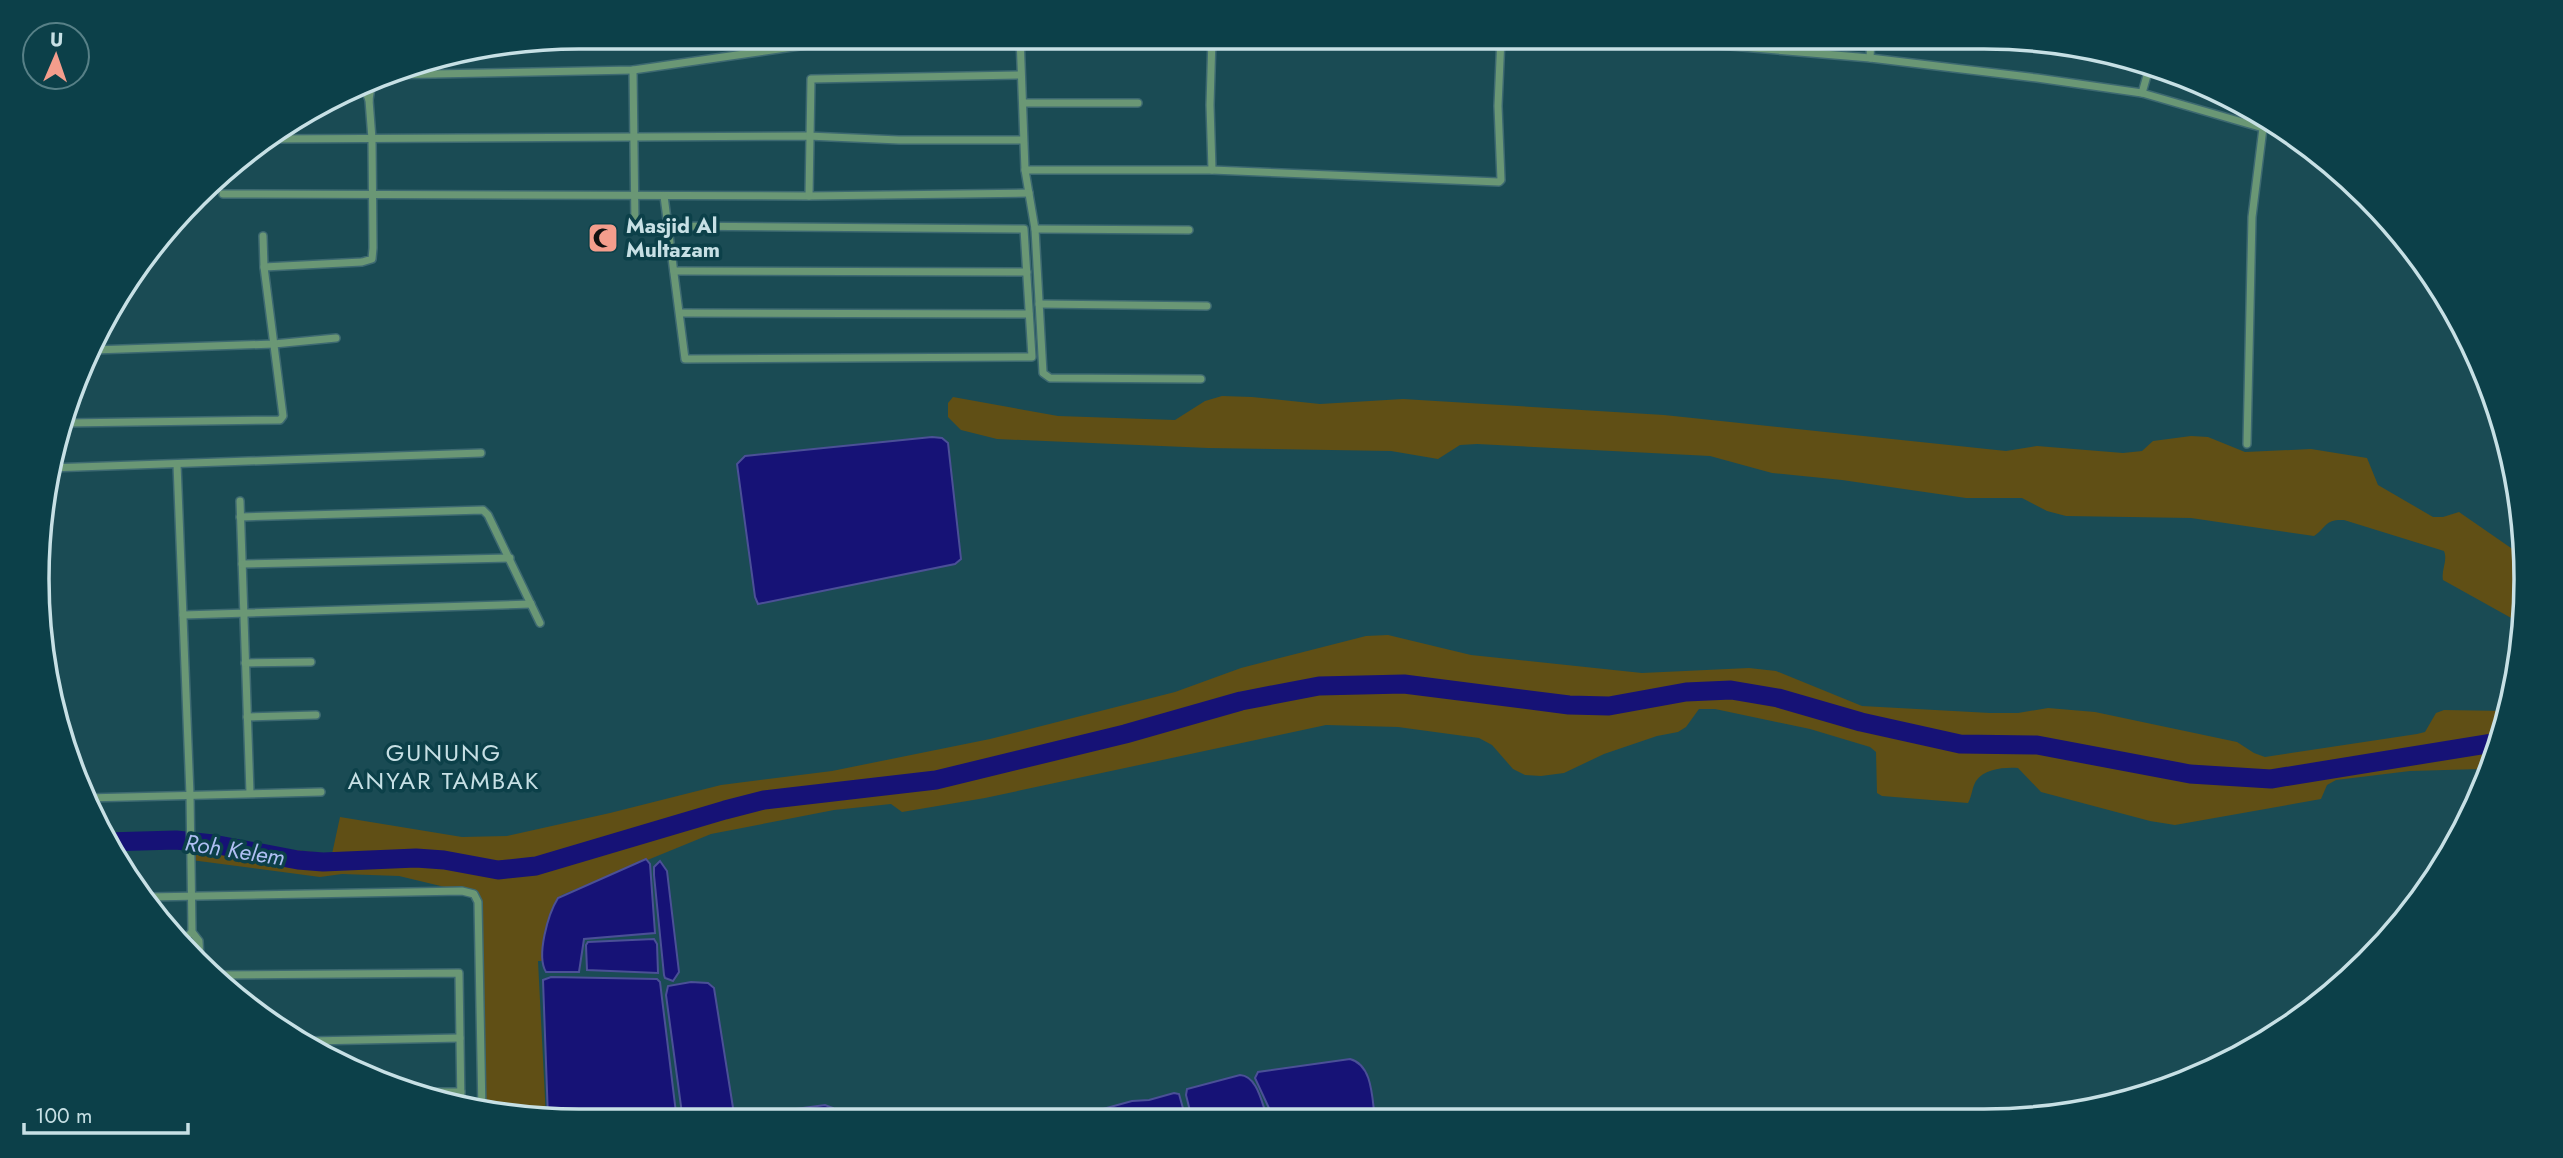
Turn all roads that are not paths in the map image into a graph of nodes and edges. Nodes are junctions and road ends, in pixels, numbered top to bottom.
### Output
1 (776, 49) edge
2 (1020, 49) edge
3 (1212, 49) edge
4 (1500, 49) edge
5 (1765, 49) edge
6 (1870, 49) edge
7 (1870, 58) junction
8 (633, 70) junction
9 (418, 74) edge
10 (1020, 75) junction
11 (2147, 75) edge
12 (370, 92) edge
13 (2143, 93) junction
14 (366, 94) edge
15 (369, 100) junction
16 (1023, 103) junction
17 (1138, 103) dead end
18 (2261, 127) edge
19 (2263, 129) edge
20 (808, 136) junction
21 (635, 138) junction
22 (284, 139) edge
23 (372, 139) junction
24 (1023, 140) junction
25 (1025, 170) junction
26 (1212, 170) junction
27 (1029, 193) junction
28 (223, 194) dead end
29 (372, 195) junction
30 (634, 196) junction
31 (664, 196) junction
32 (809, 196) junction
33 (635, 226) dead end
34 (668, 226) junction
35 (1035, 229) junction
36 (1189, 230) dead end
37 (262, 236) dead end
38 (264, 267) junction
39 (674, 271) junction
40 (1027, 272) junction
41 (1039, 304) junction
42 (1207, 306) dead end
43 (680, 313) junction
44 (1029, 314) junction
45 (336, 338) dead end
46 (274, 344) junction
47 (102, 350) edge
48 (1201, 379) dead end
49 (73, 423) edge
50 (2246, 444) dead end
51 (481, 453) dead end
52 (177, 464) junction
53 (61, 468) edge
54 (240, 501) dead end
55 (240, 517) junction
56 (510, 558) junction
57 (242, 564) junction
58 (531, 604) junction
59 (243, 613) junction
60 (183, 615) junction
61 (540, 623) dead end
62 (311, 662) dead end
63 (245, 663) junction
64 (316, 715) dead end
65 (247, 717) junction
66 (321, 792) dead end
67 (250, 793) junction
68 (190, 795) junction
69 (97, 798) edge
70 (155, 897) edge
71 (192, 897) junction
72 (192, 932) junction
73 (188, 936) edge
74 (199, 949) edge
75 (228, 975) edge
76 (460, 1038) junction
77 (319, 1041) edge
78 (446, 1092) edge
79 (461, 1092) junction
80 (461, 1095) edge
81 (482, 1100) edge

1 - 8 street
2 - 10 street
3 - 26 street
4 - 26 street
5 - 7 street
6 - 7 street
7 - 13 street
8 - 9 street
8 - 21 street
10 - 16 street
10 - 20 street
11 - 13 street
12 - 15 street
13 - 18 street
14 - 15 street
15 - 23 street
16 - 17 street
16 - 24 street
19 - 50 street
20 - 21 street
20 - 24 street
20 - 32 street
21 - 23 street
21 - 30 street
22 - 23 street
23 - 29 street
24 - 25 street
25 - 26 street
25 - 27 street
27 - 32 street
27 - 35 street
28 - 29 street
29 - 30 street
29 - 38 street
30 - 31 street
30 - 33 street
31 - 32 street
31 - 34 street
34 - 39 street
34 - 40 street
35 - 36 street
35 - 41 street
37 - 38 street
38 - 46 street
39 - 40 street
39 - 43 street
40 - 44 street
41 - 42 street
41 - 48 street
43 - 44 street
43 - 44 street
45 - 46 street
46 - 47 street
46 - 49 street
51 - 52 street
52 - 53 street
52 - 60 street
54 - 55 street
55 - 56 street
55 - 57 street
56 - 57 street
56 - 58 street
57 - 59 street
58 - 59 street
58 - 61 street
59 - 60 street
59 - 63 street
60 - 68 street
62 - 63 street
63 - 65 street
64 - 65 street
65 - 67 street
66 - 67 street
67 - 68 street
68 - 69 street
68 - 71 street
70 - 71 street
71 - 72 street
71 - 81 street
72 - 73 street
72 - 74 street
75 - 76 street
76 - 77 street
76 - 79 street
78 - 79 street
79 - 80 street

